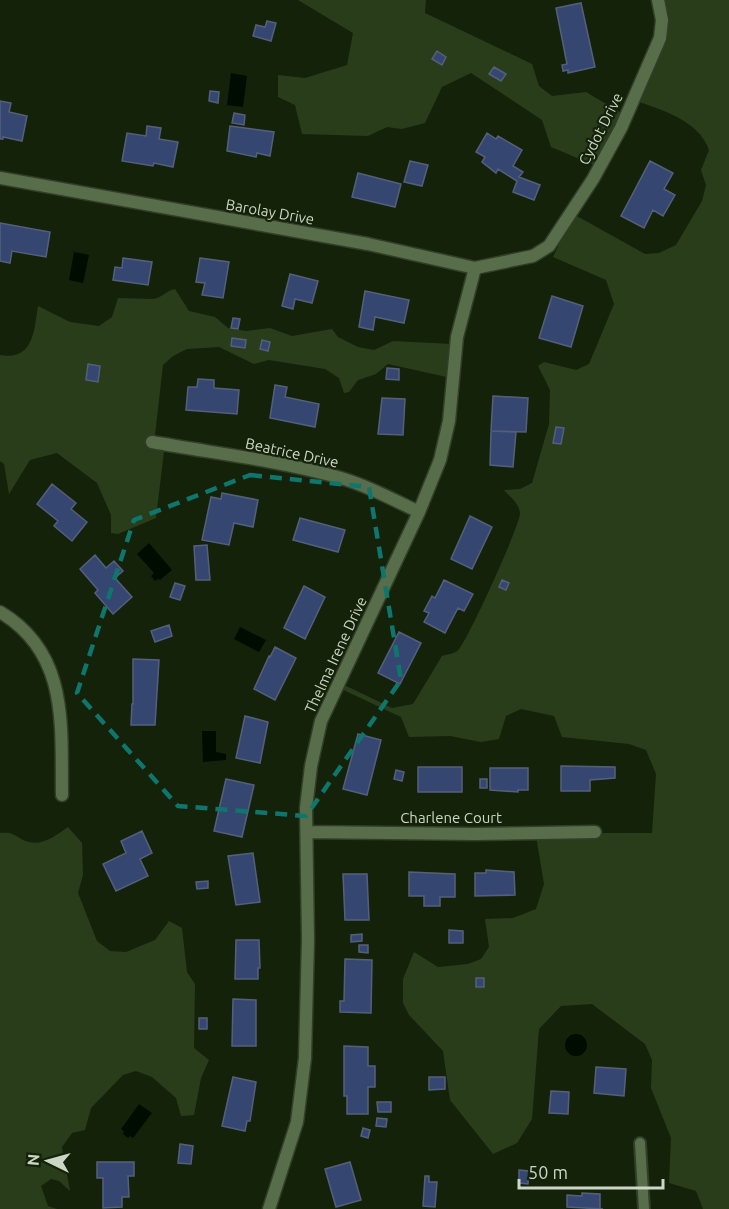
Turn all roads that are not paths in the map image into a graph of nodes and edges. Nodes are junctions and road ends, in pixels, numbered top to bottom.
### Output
1 (658, 0) edge
2 (0, 178) edge
3 (533, 256) joint
4 (475, 268) junction
5 (152, 442) dead end
6 (419, 512) junction
7 (0, 612) edge
8 (63, 795) dead end
9 (307, 832) junction
10 (595, 832) dead end
11 (640, 1143) dead end
12 (269, 1209) edge
13 (644, 1209) edge

1 - 3 street, Cydot Drive
2 - 4 street, Barolay Drive
3 - 4 street, Barolay Drive
4 - 6 street, Thelma Irene Drive
5 - 6 street, Beatrice Drive
6 - 9 street, Thelma Irene Drive
7 - 8 street
9 - 10 street, Charlene Court
9 - 12 street, Thelma Irene Drive
11 - 13 lane

